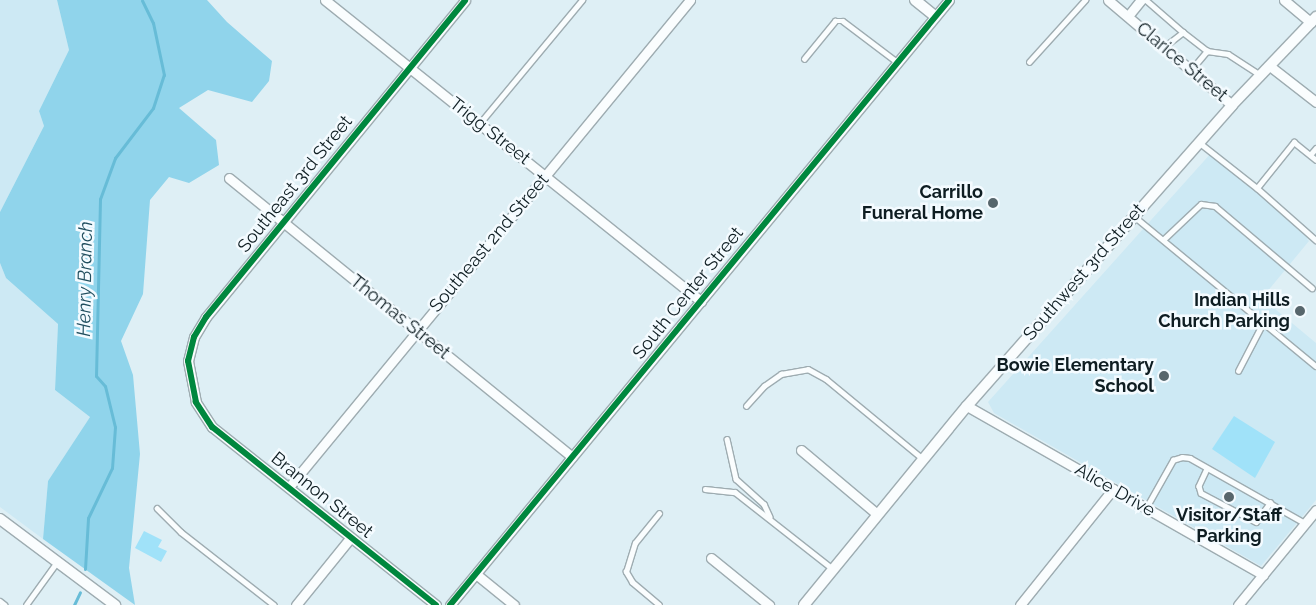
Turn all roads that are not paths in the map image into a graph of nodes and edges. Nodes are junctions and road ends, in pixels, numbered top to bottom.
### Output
1 (325, 0) edge
2 (465, 0) edge
3 (582, 0) edge
4 (690, 0) edge
5 (915, 0) edge
6 (949, 0) edge
7 (1085, 0) edge
8 (1108, 0) edge
9 (1142, 0) edge
10 (1146, 0) edge
11 (1284, 0) edge
12 (935, 16) junction
13 (1128, 16) junction
14 (1314, 20) edge
15 (1183, 32) junction
16 (1164, 47) junction
17 (1207, 51) junction
18 (804, 59) dead end
19 (897, 62) junction
20 (1029, 62) dead end
21 (1271, 67) junction
22 (409, 68) junction
23 (1191, 70) junction
24 (1262, 76) junction
25 (1316, 102) edge
26 (1232, 105) junction
27 (480, 122) junction
28 (1199, 142) junction
29 (1316, 148) edge
30 (1310, 155) junction
31 (1316, 160) edge
32 (546, 174) junction
33 (228, 178) dead end
34 (1257, 188) junction
35 (1134, 216) junction
36 (284, 222) junction
37 (1163, 240) junction
38 (1316, 240) edge
39 (1312, 288) dead end
40 (701, 301) junction
41 (1263, 323) junction
42 (416, 331) junction
43 (1316, 366) edge
44 (1238, 371) dead end
45 (196, 402) joint
46 (746, 406) dead end
47 (967, 406) junction
48 (727, 440) dead end
49 (801, 450) dead end
50 (572, 457) junction
51 (923, 459) junction
52 (1207, 469) junction
53 (289, 488) junction
54 (705, 489) dead end
55 (1113, 489) junction
56 (1270, 503) junction
57 (157, 508) dead end
58 (1146, 508) junction
59 (1316, 510) edge
60 (659, 513) dead end
61 (878, 514) junction
62 (770, 518) junction
63 (0, 519) edge
64 (1305, 523) junction
65 (351, 537) junction
66 (711, 558) dead end
67 (57, 560) junction
68 (833, 569) junction
69 (476, 574) junction
70 (1263, 575) junction
71 (0, 601) edge
72 (5, 605) edge
73 (26, 605) edge
74 (115, 605) edge
75 (274, 605) edge
76 (296, 605) edge
77 (436, 605) edge
78 (450, 605) edge
79 (514, 605) edge
80 (659, 605) edge
81 (769, 605) edge
82 (804, 605) edge
83 (1020, 605) edge
84 (1238, 605) edge

1 - 22 street, Trigg Street
2 - 22 street, Southeast 3rd Street
3 - 27 lane
4 - 32 street, Southeast 2nd Street
5 - 12 street
6 - 12 street, South Center Street
7 - 20 lane
8 - 13 street, Clarice Street
9 - 13 street
10 - 15 lane
11 - 14 street
12 - 19 street, South Center Street
13 - 16 street, Clarice Street
14 - 21 street, Southwest 3rd Street
15 - 16 lane
15 - 17 lane
16 - 23 street, Clarice Street
17 - 23 lane
17 - 24 lane
18 - 19 lane
19 - 40 street, South Center Street
21 - 24 street, Southwest 3rd Street
21 - 25 street
22 - 27 street, Trigg Street
22 - 36 street, Southeast 3rd Street
23 - 26 street, Clarice Street
24 - 26 street, Southwest 3rd Street
26 - 28 street, Southwest 3rd Street
27 - 32 street, Trigg Street
28 - 34 lane
28 - 35 street, Southwest 3rd Street
29 - 30 lane
30 - 31 lane
30 - 34 lane
32 - 40 street, Trigg Street
32 - 42 street, Southeast 2nd Street
33 - 36 street, Thomas Street
34 - 38 lane
35 - 37 lane
35 - 47 street, Southwest 3rd Street
36 - 42 street, Thomas Street
36 - 45 street, Southeast 3rd Street
37 - 39 lane
37 - 41 lane
40 - 50 street, South Center Street
41 - 43 lane
41 - 44 lane
42 - 50 street, Thomas Street
42 - 53 street, Southeast 2nd Street
45 - 53 street, Brannon Street
46 - 51 lane
47 - 51 street, Southwest 3rd Street
47 - 55 street, Alice Drive
48 - 62 lane
49 - 61 street
50 - 69 street, South Center Street
51 - 61 street, Southwest 3rd Street
52 - 56 lane
52 - 56 lane
52 - 58 lane
53 - 65 street, Brannon Street
54 - 62 lane
55 - 58 street, Alice Drive
55 - 83 street
56 - 64 lane
57 - 75 lane
58 - 70 street, Alice Drive
59 - 64 street
60 - 80 lane
61 - 68 street, Southwest 3rd Street
62 - 68 lane
63 - 67 street
64 - 70 street
65 - 76 street
65 - 77 street, Brannon Street
66 - 81 street
67 - 73 lane
67 - 74 street
68 - 82 street, Southwest 3rd Street
69 - 78 street, South Center Street
69 - 79 street
70 - 84 street
71 - 72 lane

